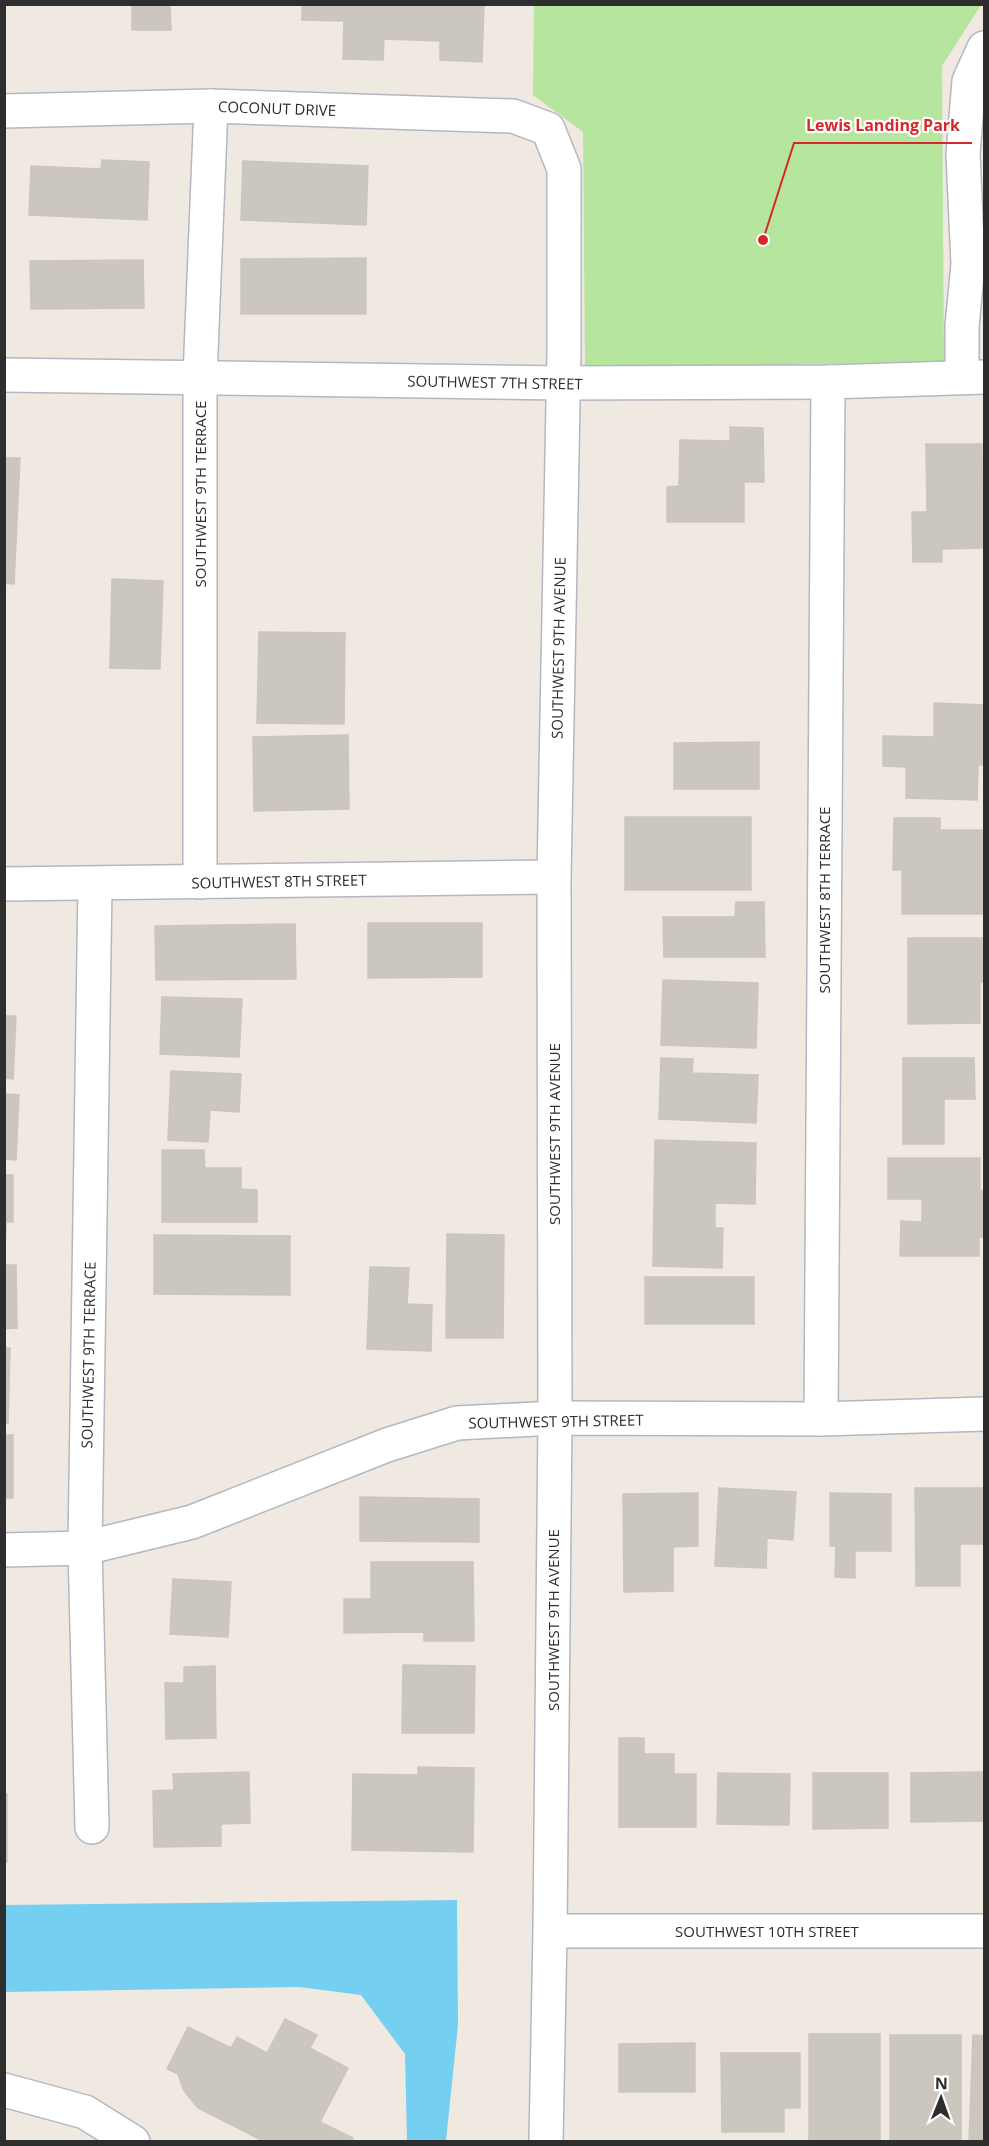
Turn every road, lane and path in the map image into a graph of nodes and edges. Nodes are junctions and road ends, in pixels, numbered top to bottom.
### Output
1 (984, 48) edge
2 (211, 106) junction
3 (4, 111) edge
4 (548, 129) joint
5 (4, 375) edge
6 (200, 377) junction
7 (973, 377) edge
8 (828, 382) junction
9 (564, 383) junction
10 (554, 878) junction
11 (200, 882) junction
12 (4, 884) edge
13 (95, 884) junction
14 (984, 1414) edge
15 (555, 1418) junction
16 (821, 1419) junction
17 (85, 1548) junction
18 (4, 1550) edge
19 (92, 1827) dead end
20 (550, 1931) junction
21 (984, 1931) edge
22 (4, 2090) edge
23 (133, 2142) edge
24 (546, 2142) edge

1 - 7 street
2 - 3 street, COCONUT DRIVE
2 - 4 street, COCONUT DRIVE
2 - 6 street, SOUTHWEST 9TH TERRACE
4 - 9 street, SOUTHWEST 9TH AVENUE
5 - 6 street, SOUTHWEST 7TH STREET
6 - 9 street, SOUTHWEST 7TH STREET
6 - 11 street, SOUTHWEST 9TH TERRACE
7 - 8 street, SOUTHWEST 7TH STREET
8 - 9 street, SOUTHWEST 7TH STREET
8 - 16 street, SOUTHWEST 8TH TERRACE
9 - 10 street, SOUTHWEST 9TH AVENUE
10 - 11 street, SOUTHWEST 8TH STREET
10 - 15 street, SOUTHWEST 9TH AVENUE
11 - 13 street, SOUTHWEST 8TH STREET
12 - 13 street, SOUTHWEST 8TH STREET
13 - 17 street, SOUTHWEST 9TH TERRACE
14 - 16 street, SOUTHWEST 9TH STREET
15 - 16 street, SOUTHWEST 9TH STREET
15 - 17 street, SOUTHWEST 9TH STREET
15 - 20 street, SOUTHWEST 9TH AVENUE
17 - 18 street, SOUTHWEST 9TH STREET
17 - 19 street, SOUTHWEST 9TH TERRACE
20 - 21 street, SOUTHWEST 10TH STREET
20 - 24 street, SOUTHWEST 9TH AVENUE
22 - 23 street

